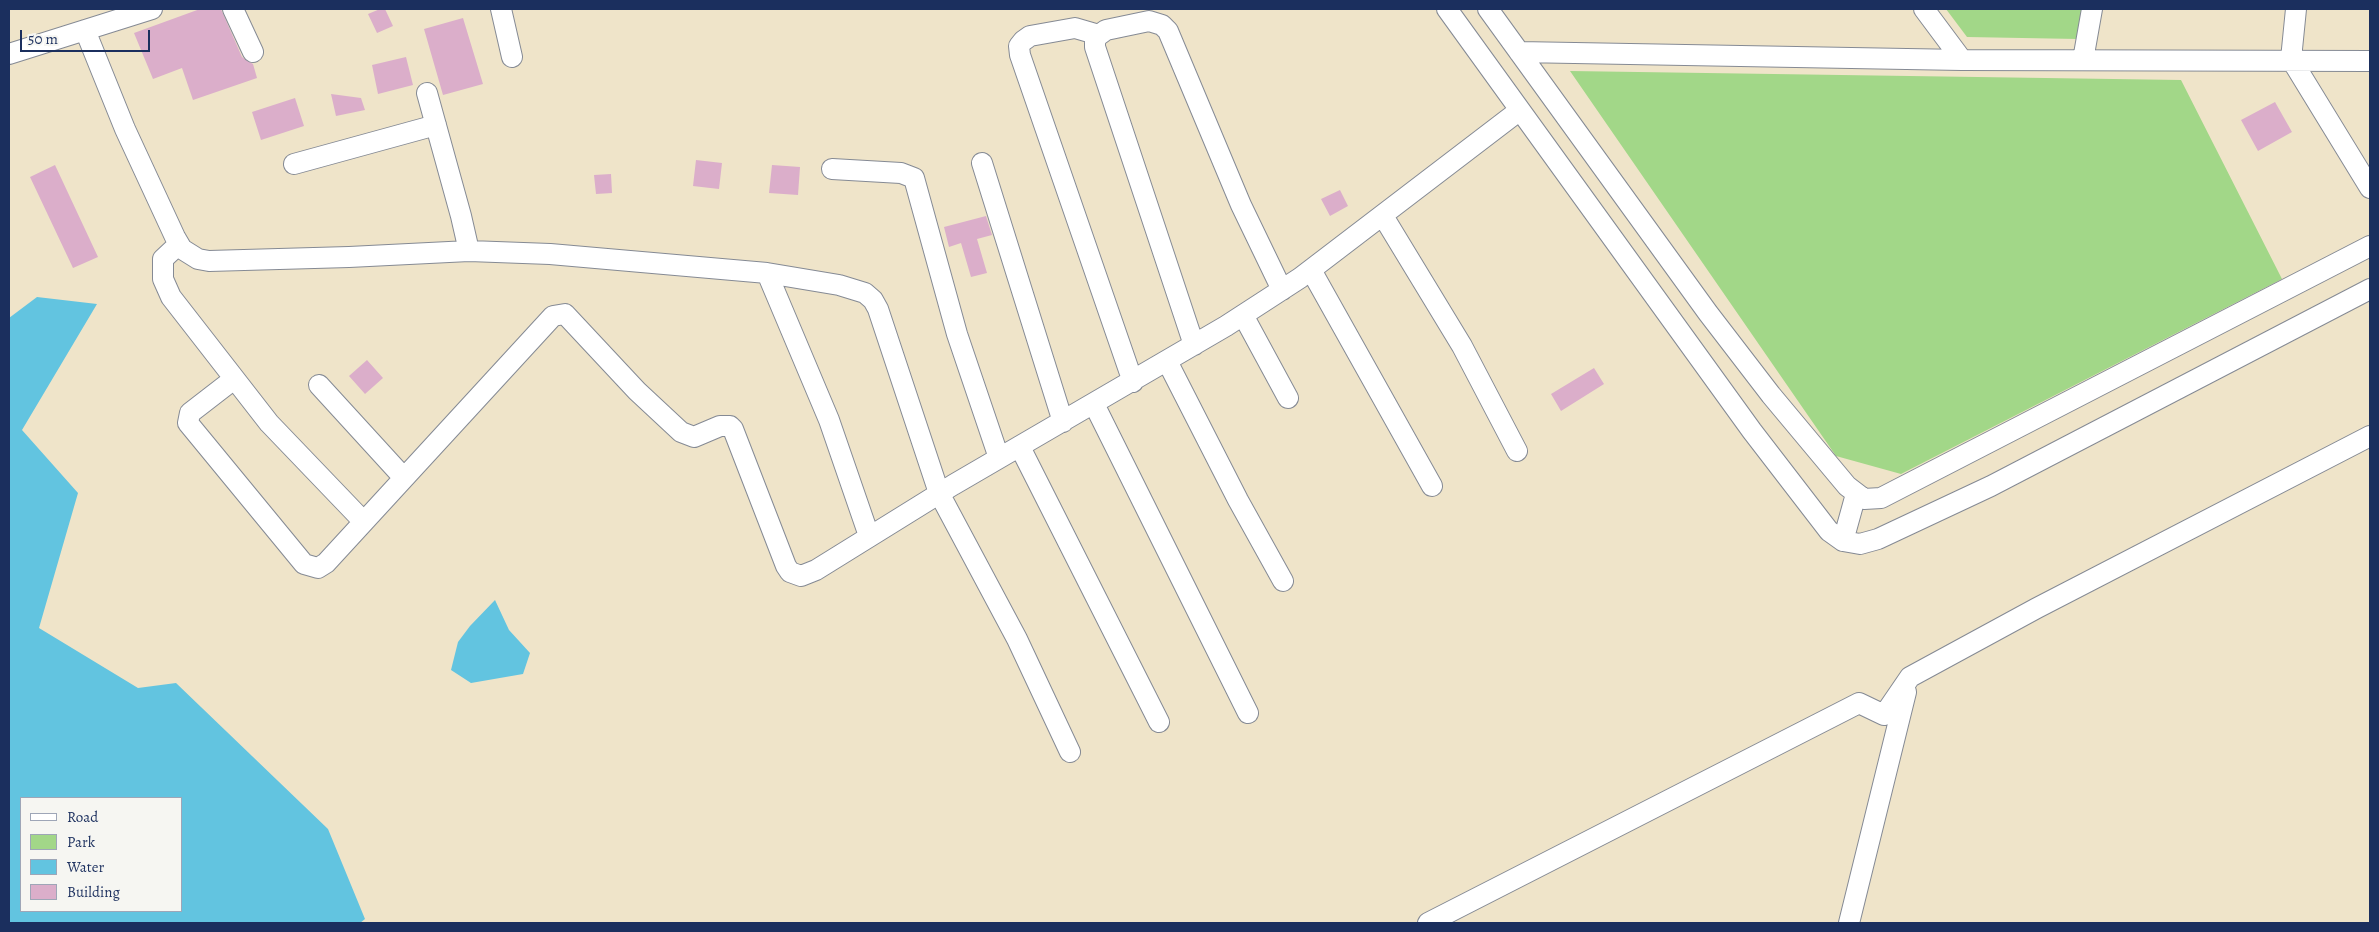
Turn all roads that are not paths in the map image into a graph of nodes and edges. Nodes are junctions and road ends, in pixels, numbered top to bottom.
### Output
1 (152, 9) edge
2 (233, 9) edge
3 (501, 9) edge
4 (1448, 9) edge
5 (1488, 9) edge
6 (1924, 9) edge
7 (2092, 9) edge
8 (2296, 9) edge
9 (85, 30) junction
10 (1098, 35) junction
11 (253, 52) dead end
12 (1519, 52) junction
13 (9, 54) edge
14 (512, 57) dead end
15 (1962, 60) junction
16 (2083, 60) junction
17 (2291, 60) junction
18 (2370, 61) edge
19 (427, 93) dead end
20 (1520, 110) junction
21 (436, 125) junction
22 (982, 163) dead end
23 (294, 164) dead end
24 (832, 169) dead end
25 (2370, 188) edge
26 (1383, 216) junction
27 (179, 244) junction
28 (2370, 246) edge
29 (469, 251) junction
30 (1311, 270) junction
31 (767, 273) junction
32 (2370, 289) edge
33 (1282, 290) junction
34 (1243, 315) junction
35 (1194, 345) junction
36 (1167, 361) junction
37 (234, 379) junction
38 (1133, 382) junction
39 (319, 385) dead end
40 (1288, 398) dead end
41 (1094, 404) junction
42 (1063, 422) junction
43 (2370, 436) edge
44 (1020, 447) junction
45 (1517, 451) dead end
46 (999, 458) junction
47 (404, 478) junction
48 (1432, 486) dead end
49 (939, 493) junction
50 (1856, 494) junction
51 (363, 522) junction
52 (869, 536) junction
53 (1843, 541) junction
54 (1283, 581) dead end
55 (1910, 678) junction
56 (1248, 713) dead end
57 (1160, 722) dead end
58 (1070, 752) dead end
59 (1428, 923) edge
60 (1849, 923) edge

1 - 9 street
2 - 11 street
3 - 14 street
4 - 20 street
5 - 12 street
6 - 15 street
7 - 16 street
8 - 17 street
9 - 13 street
9 - 27 street
10 - 33 street
10 - 35 street
10 - 38 street
12 - 15 street
12 - 50 street
15 - 16 street
16 - 17 street
17 - 18 street
17 - 25 street
19 - 21 street
20 - 26 street
20 - 53 street
21 - 23 street
21 - 29 street
22 - 42 street
24 - 46 street
26 - 30 street
26 - 45 street
27 - 29 street
27 - 37 street
28 - 50 street
29 - 31 street
30 - 33 street
30 - 48 street
31 - 49 street
31 - 52 street
32 - 53 street
33 - 34 street
34 - 35 street
34 - 40 street
35 - 36 street
36 - 38 street
36 - 54 street
37 - 51 street
37 - 51 street
38 - 41 street
39 - 47 street
41 - 42 street
41 - 56 street
42 - 44 street
43 - 55 street
44 - 46 street
44 - 57 street
46 - 49 street
47 - 51 street
47 - 52 street
49 - 52 street
49 - 58 street
50 - 53 street
55 - 59 street
55 - 60 street

